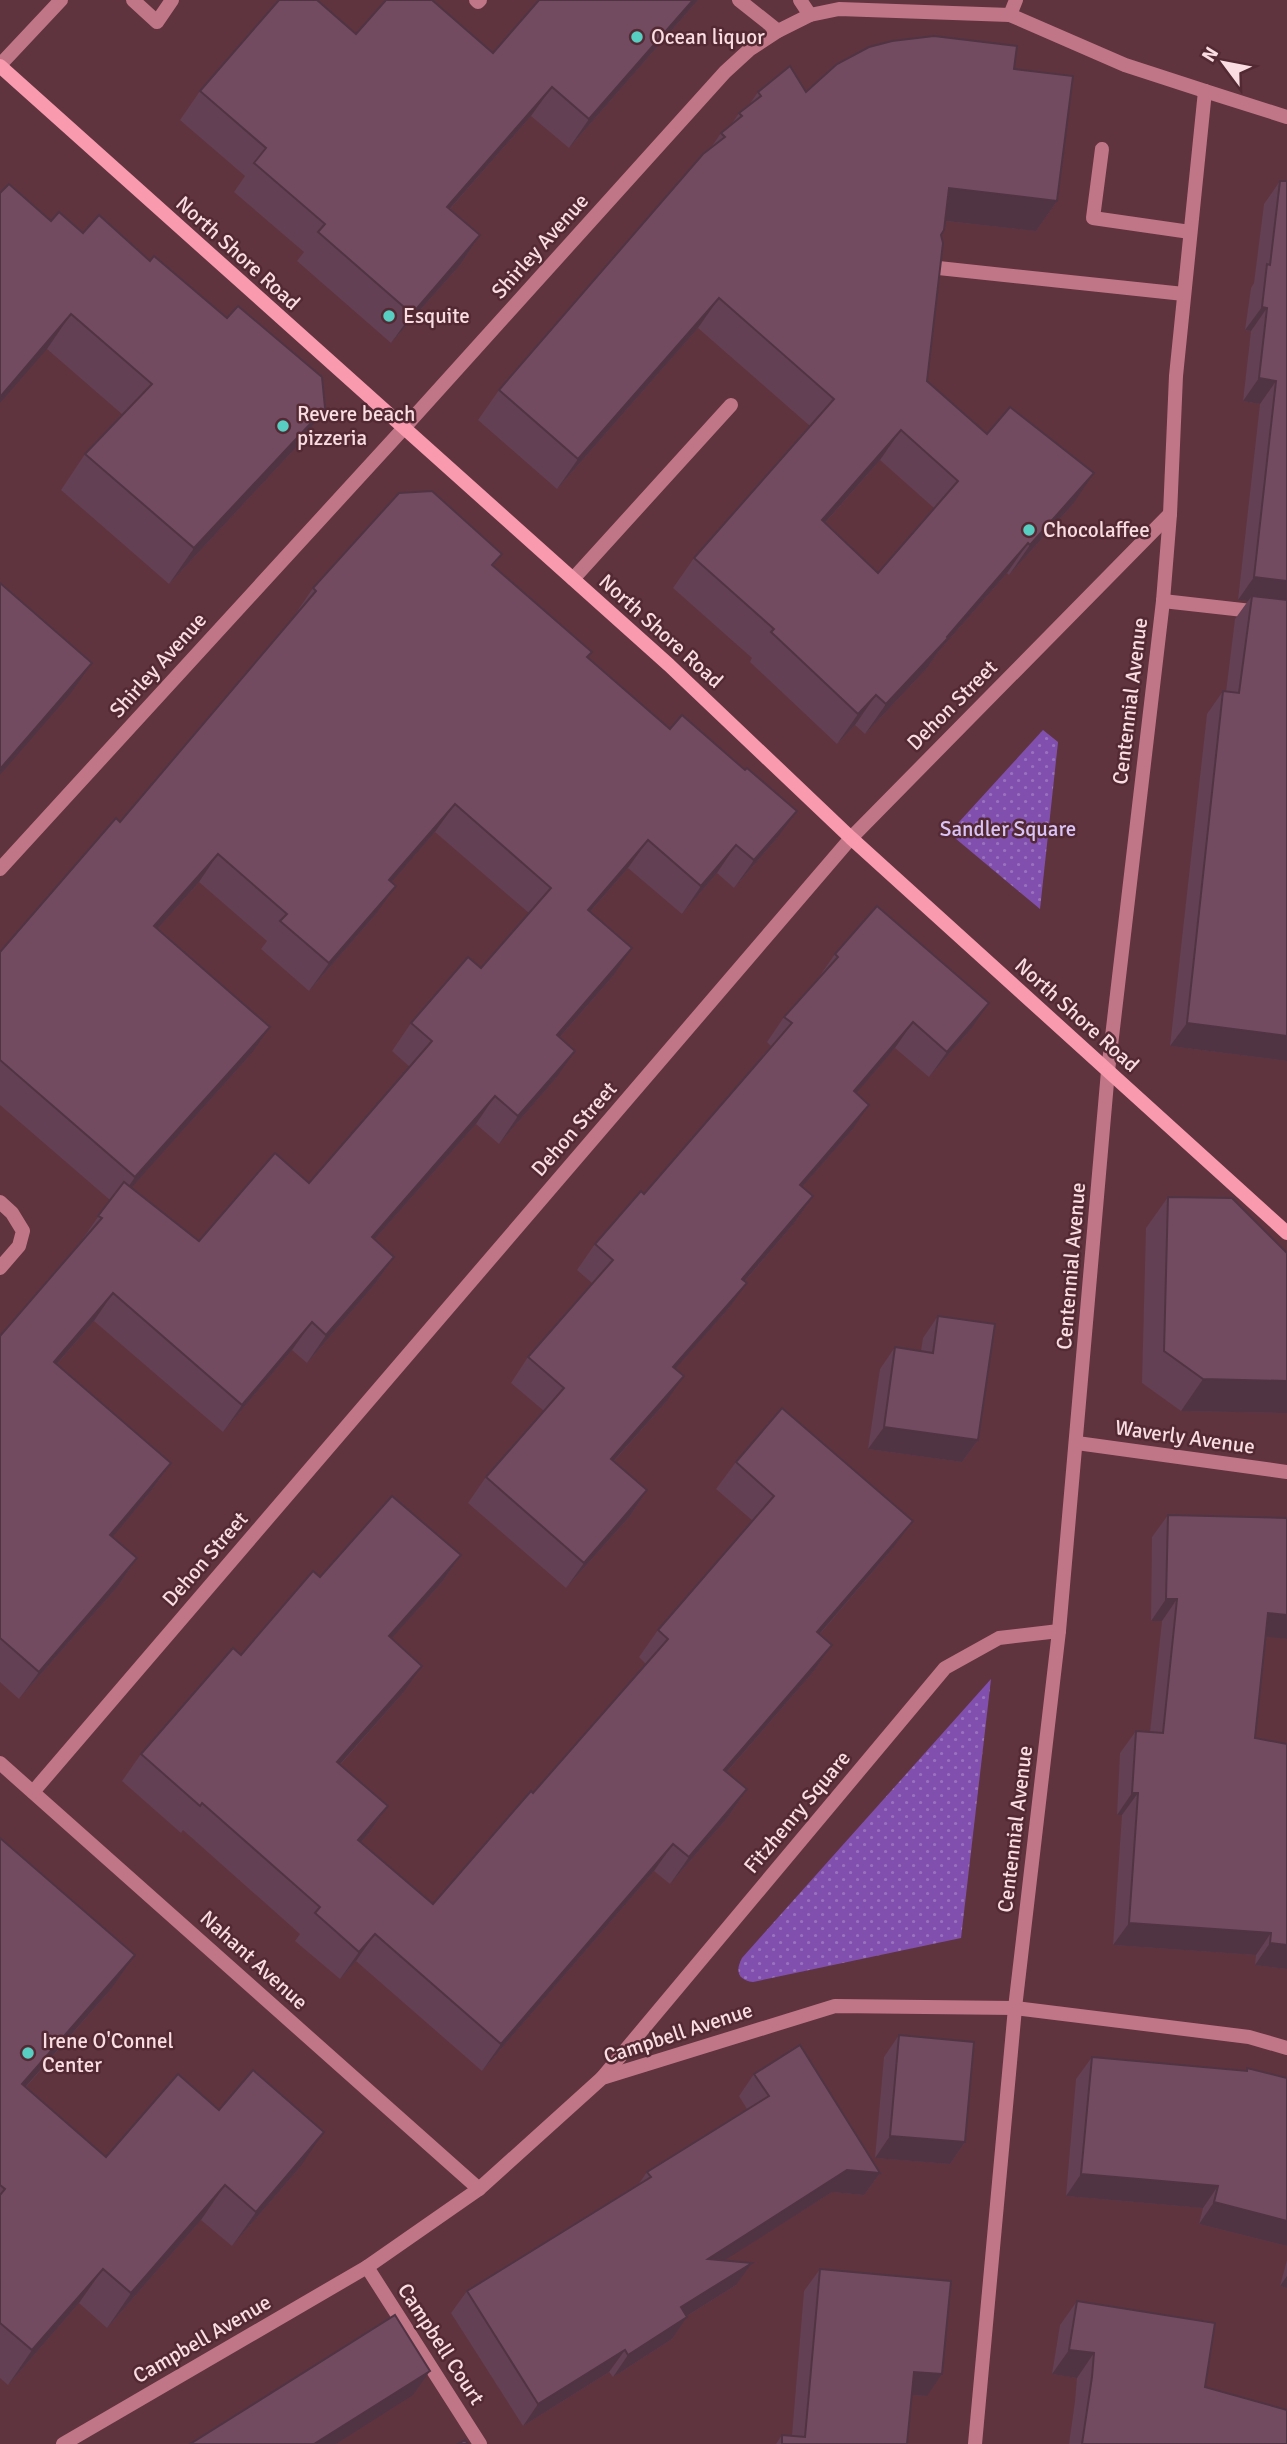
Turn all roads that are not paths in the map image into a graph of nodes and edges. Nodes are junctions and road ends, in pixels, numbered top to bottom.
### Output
1 (61, 0) edge
2 (133, 0) edge
3 (172, 0) edge
4 (739, 0) edge
5 (800, 0) edge
6 (1016, 0) edge
7 (810, 15) junction
8 (1010, 15) junction
9 (778, 32) junction
10 (0, 66) edge
11 (1205, 91) junction
12 (1287, 117) edge
13 (1102, 149) dead end
14 (1190, 232) junction
15 (929, 267) edge
16 (1184, 294) junction
17 (731, 405) dead end
18 (403, 429) junction
19 (1170, 514) junction
20 (573, 579) junction
21 (1163, 601) junction
22 (1287, 615) edge
23 (851, 838) junction
24 (0, 869) edge
25 (1108, 1072) junction
26 (0, 1202) edge
27 (1287, 1233) edge
28 (0, 1268) edge
29 (1077, 1443) junction
30 (1287, 1472) edge
31 (1059, 1631) junction
32 (0, 1763) edge
33 (33, 1792) junction
34 (1015, 2008) junction
35 (1287, 2048) edge
36 (602, 2078) junction
37 (479, 2189) junction
38 (367, 2267) junction
39 (63, 2444) edge
40 (480, 2444) edge
41 (975, 2444) edge

1 - 10 street
2 - 3 street
4 - 9 street
5 - 7 street
6 - 8 street
7 - 8 street, Shirley Avenue
7 - 9 street, Shirley Avenue
8 - 11 street
9 - 18 street, Shirley Avenue
10 - 18 main road, North Shore Road
11 - 12 street
11 - 14 street, Centennial Avenue
13 - 14 street
14 - 16 street, Centennial Avenue
15 - 16 street
16 - 19 street, Centennial Avenue
17 - 20 street
18 - 20 main road, North Shore Road
18 - 24 street, Shirley Avenue
19 - 21 street, Centennial Avenue
19 - 23 street, Dehon Street
20 - 23 main road, North Shore Road
21 - 22 street
21 - 25 street, Centennial Avenue
23 - 25 main road, North Shore Road
23 - 33 street, Dehon Street
25 - 27 main road, North Shore Road
25 - 29 street, Centennial Avenue
26 - 28 street
29 - 30 street, Waverly Avenue
29 - 31 street, Centennial Avenue
31 - 34 street, Centennial Avenue
31 - 36 street, Fitzhenry Square
32 - 33 street, Nahant Avenue
33 - 37 street, Nahant Avenue
34 - 35 street, Campbell Avenue
34 - 36 street, Campbell Avenue
34 - 41 street, Centennial Avenue
36 - 37 street, Campbell Avenue
37 - 38 street, Campbell Avenue
38 - 39 street, Campbell Avenue
38 - 40 street, Campbell Court

